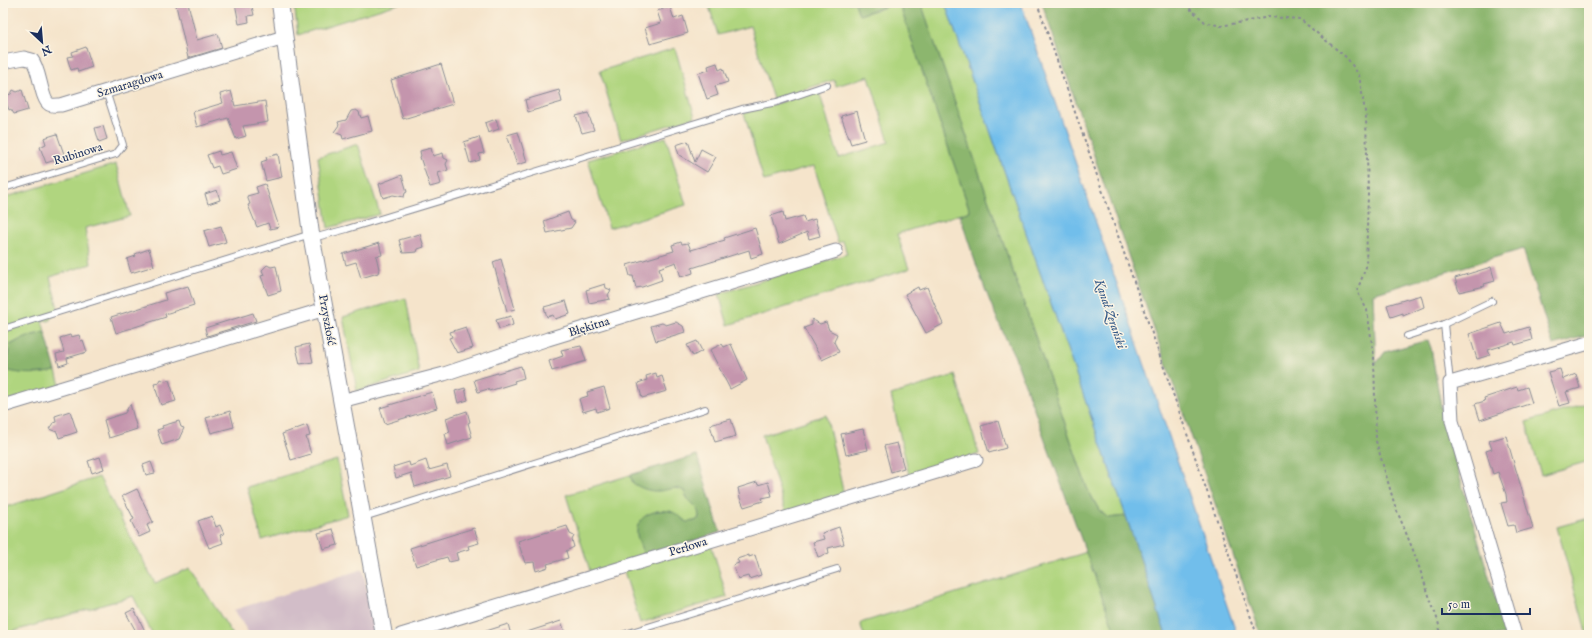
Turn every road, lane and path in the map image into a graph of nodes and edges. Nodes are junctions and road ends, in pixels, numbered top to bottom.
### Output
1 (280, 3) edge
2 (1037, 3) edge
3 (1187, 3) edge
4 (284, 37) junction
5 (3, 62) edge
6 (828, 85) dead end
7 (106, 92) junction
8 (4, 188) edge
9 (311, 236) junction
10 (836, 251) dead end
11 (1492, 301) dead end
12 (324, 309) junction
13 (1444, 324) junction
14 (3, 329) edge
15 (1407, 336) dead end
16 (1589, 343) edge
17 (1450, 383) junction
18 (341, 401) junction
19 (3, 406) edge
20 (705, 410) dead end
21 (976, 460) dead end
22 (362, 517) junction
23 (836, 569) dead end
24 (384, 635) edge
25 (401, 635) edge
26 (622, 635) edge
27 (1257, 635) edge
28 (1441, 635) edge
29 (1515, 635) edge

1 - 4 street, Przyszłość
2 - 27 path
3 - 28 path
4 - 7 street, Szmaragdowa
4 - 9 street, Przyszłość
5 - 7 street, Szmaragdowa
6 - 9 lane
7 - 8 lane, Rubinowa
9 - 12 street, Przyszłość
9 - 14 lane
10 - 18 street, Błękitna
11 - 13 lane
12 - 18 street, Przyszłość
12 - 19 street
13 - 15 lane
13 - 17 lane
16 - 17 street
17 - 29 street
18 - 22 street, Przyszłość
20 - 22 lane
21 - 25 street, Perłowa
22 - 24 street, Przyszłość
23 - 26 lane

